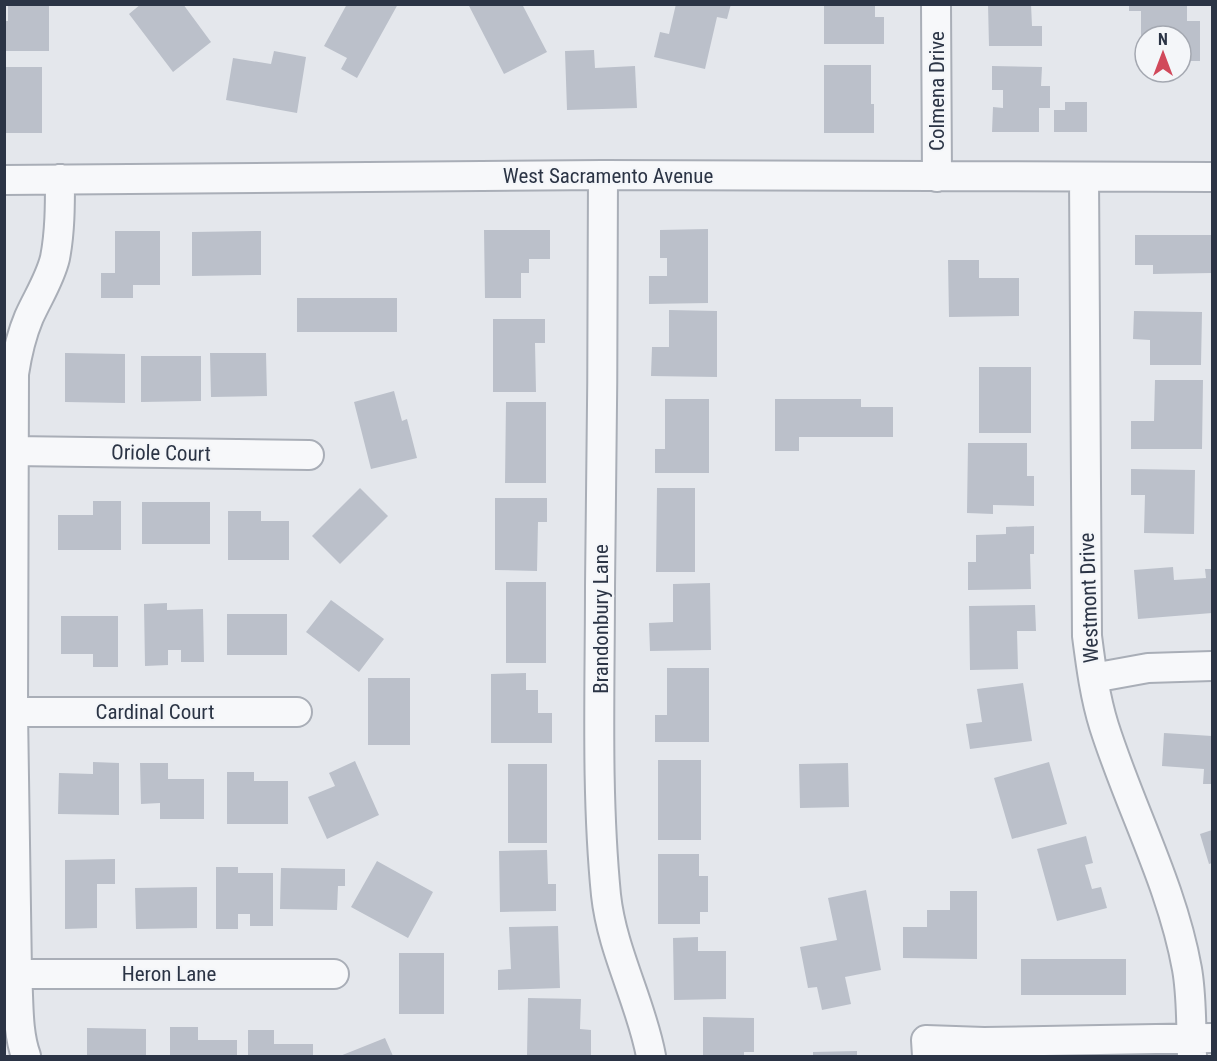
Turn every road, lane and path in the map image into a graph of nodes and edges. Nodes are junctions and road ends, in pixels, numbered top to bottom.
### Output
1 (936, 4) edge
2 (603, 175) junction
3 (937, 177) junction
4 (1084, 177) junction
5 (1212, 177) edge
6 (60, 179) junction
7 (4, 180) edge
8 (13, 451) junction
9 (309, 455) dead end
10 (1212, 666) edge
11 (1093, 678) junction
12 (14, 712) junction
13 (297, 712) dead end
14 (11, 974) edge
15 (334, 974) dead end
16 (1198, 1045) edge
17 (27, 1056) edge
18 (651, 1056) edge
19 (927, 1056) edge

1 - 3 street, Colmena Drive
2 - 3 street, West Sacramento Avenue
2 - 6 street, West Sacramento Avenue
2 - 18 street, Brandonbury Lane
3 - 4 street, West Sacramento Avenue
4 - 5 street, West Sacramento Avenue
4 - 11 street, Westmont Drive
6 - 7 street, West Sacramento Avenue
6 - 8 street
8 - 9 street, Oriole Court
8 - 12 street
10 - 11 street
11 - 16 street, Westmont Drive
12 - 13 street, Cardinal Court
12 - 14 street
14 - 15 street, Heron Lane
14 - 17 street
16 - 19 street

